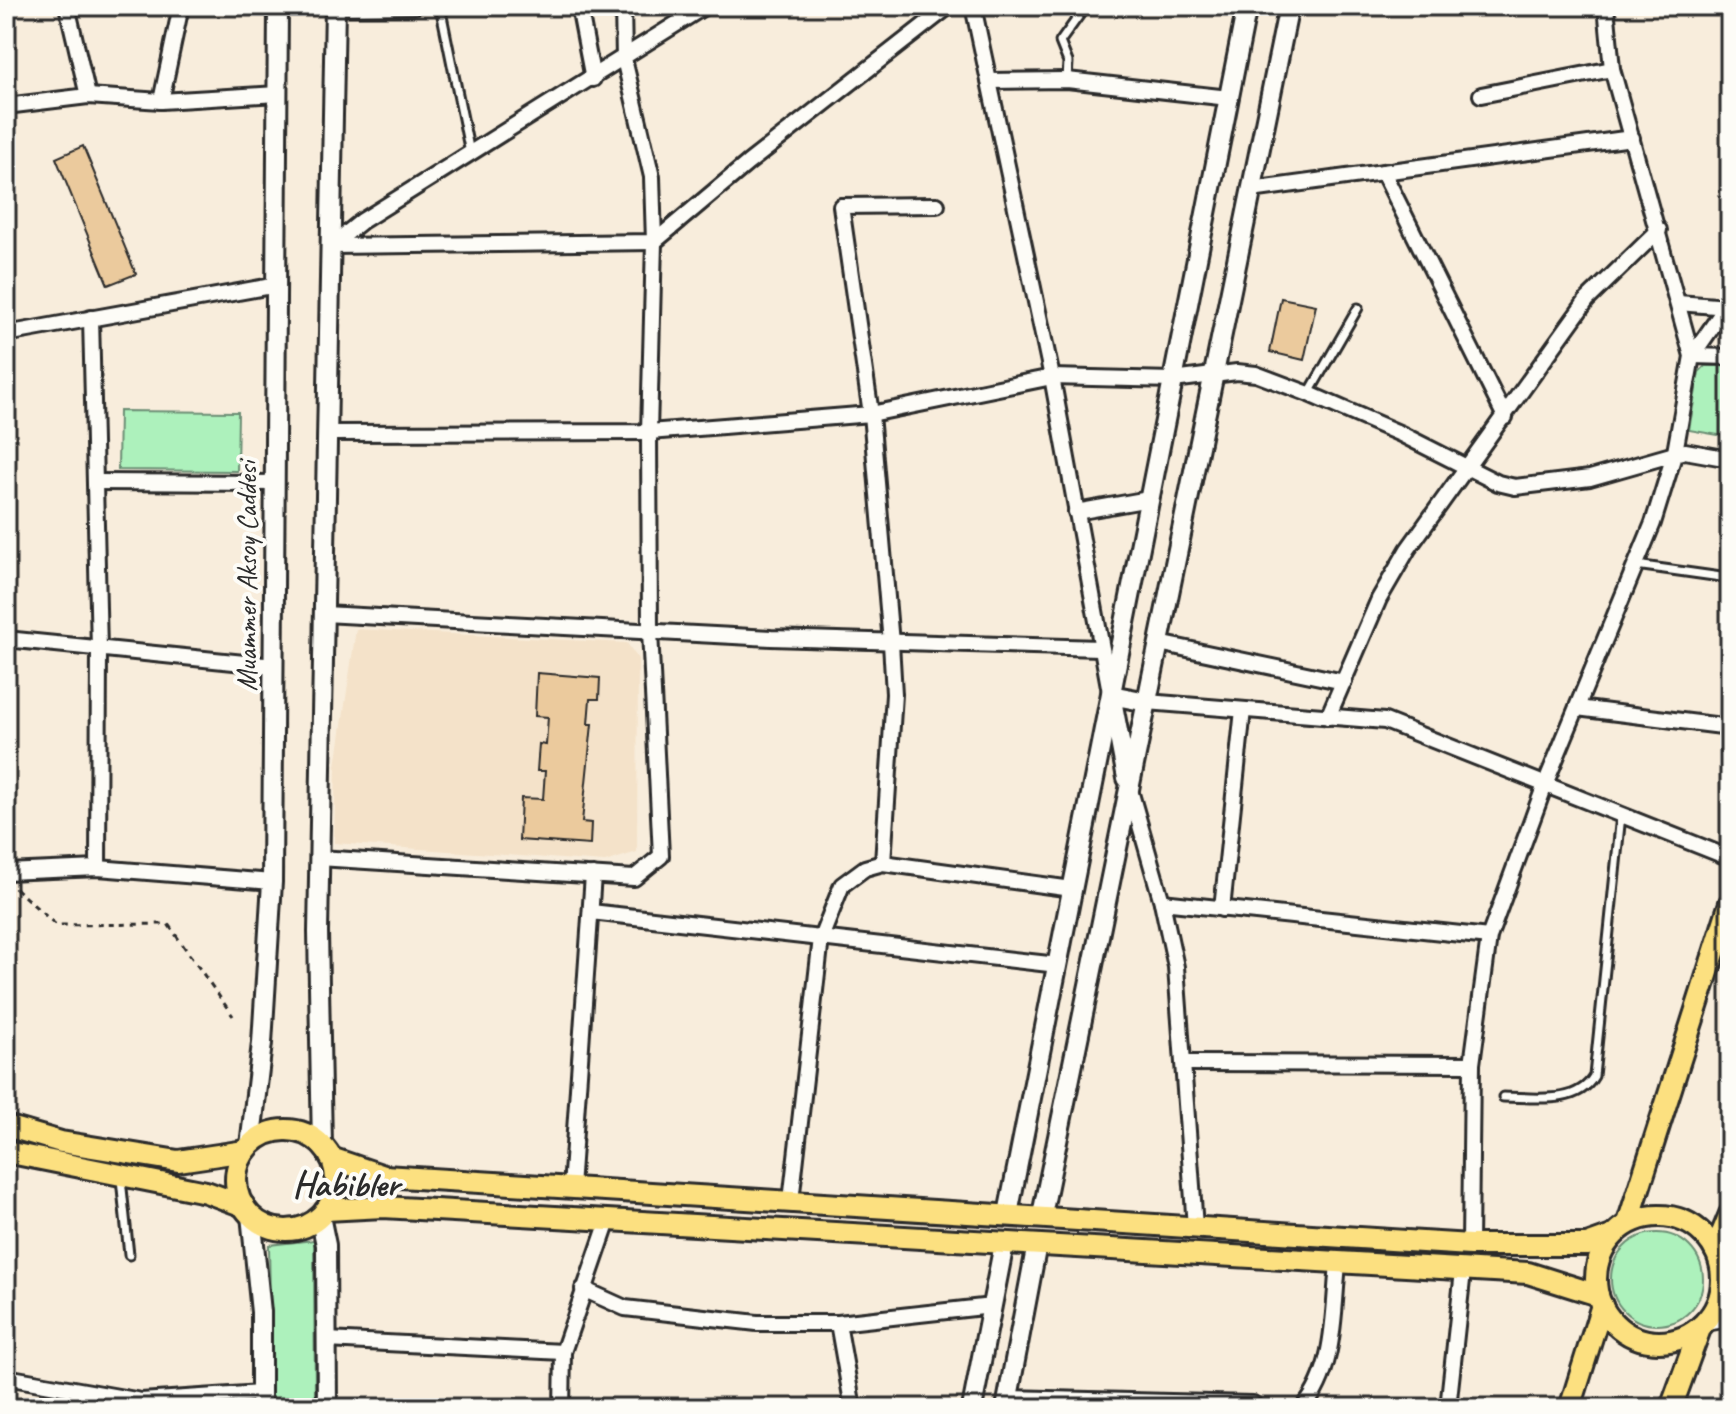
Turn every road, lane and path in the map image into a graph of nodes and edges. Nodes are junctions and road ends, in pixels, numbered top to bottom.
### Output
1 (67, 6) edge
2 (181, 6) edge
3 (278, 6) edge
4 (415, 6) edge
5 (440, 6) edge
6 (579, 6) edge
7 (623, 6) edge
8 (705, 6) edge
9 (949, 6) edge
10 (973, 6) edge
11 (1086, 6) edge
12 (1247, 6) edge
13 (1289, 6) edge
14 (1606, 6) edge
15 (335, 7) edge
16 (624, 59) junction
17 (1612, 69) junction
18 (593, 79) junction
19 (1067, 80) junction
20 (989, 81) junction
21 (278, 94) junction
22 (1481, 95) dead end
23 (88, 96) junction
24 (1229, 98) junction
25 (161, 101) junction
26 (6, 106) edge
27 (1632, 138) junction
28 (470, 154) junction
29 (1383, 172) junction
30 (1251, 190) junction
31 (937, 205) dead end
32 (1659, 230) junction
33 (654, 242) junction
34 (331, 246) junction
35 (277, 285) junction
36 (1678, 303) junction
37 (1729, 304) edge
38 (1358, 308) dead end
39 (91, 318) junction
40 (6, 334) edge
41 (1692, 356) junction
42 (1730, 357) edge
43 (1213, 375) junction
44 (1052, 377) junction
45 (1173, 380) junction
46 (1309, 394) junction
47 (871, 414) junction
48 (1505, 417) junction
49 (649, 432) junction
50 (327, 433) junction
51 (1675, 452) junction
52 (1730, 459) edge
53 (1469, 469) junction
54 (95, 482) junction
55 (275, 483) junction
56 (1149, 499) junction
57 (1076, 512) junction
58 (1636, 565) junction
59 (1721, 577) dead end
60 (324, 614) junction
61 (650, 631) junction
62 (6, 639) edge
63 (891, 643) junction
64 (1159, 643) junction
65 (1100, 648) junction
66 (99, 649) junction
67 (274, 666) junction
68 (1344, 682) junction
69 (1111, 695) junction
70 (1147, 702) junction
71 (1577, 708) junction
72 (1243, 710) junction
73 (1328, 717) junction
74 (1730, 727) edge
75 (1546, 782) junction
76 (1129, 788) junction
77 (1621, 813) junction
78 (319, 858) junction
79 (1730, 858) edge
80 (883, 863) junction
81 (98, 868) junction
82 (6, 872) edge
83 (593, 875) junction
84 (6, 880) edge
85 (272, 882) junction
86 (1072, 889) junction
87 (1162, 902) junction
88 (1730, 903) edge
89 (1222, 909) junction
90 (591, 912) junction
91 (1489, 937) junction
92 (821, 938) junction
93 (1058, 965) junction
94 (233, 1016) dead end
95 (1185, 1063) junction
96 (1472, 1064) junction
97 (1503, 1097) dead end
98 (6, 1126) edge
99 (248, 1148) junction
100 (6, 1152) edge
101 (327, 1152) junction
102 (121, 1177) junction
103 (571, 1188) junction
104 (791, 1201) junction
105 (248, 1211) junction
106 (323, 1213) junction
107 (1008, 1214) junction
108 (1730, 1214) edge
109 (1042, 1215) junction
110 (608, 1221) junction
111 (1195, 1227) junction
112 (1620, 1230) junction
113 (1004, 1244) junction
114 (1037, 1244) junction
115 (1470, 1245) junction
116 (129, 1255) dead end
117 (1721, 1258) edge
118 (1338, 1264) junction
119 (1463, 1271) junction
120 (583, 1289) junction
121 (1600, 1300) junction
122 (992, 1306) junction
123 (1730, 1317) edge
124 (838, 1323) junction
125 (1703, 1324) junction
126 (327, 1340) junction
127 (563, 1352) junction
128 (6, 1377) edge
129 (261, 1400) edge
130 (1007, 1403) edge
131 (327, 1408) edge
132 (562, 1408) edge
133 (853, 1408) edge
134 (972, 1408) edge
135 (1258, 1408) edge
136 (1303, 1408) edge
137 (1448, 1408) edge
138 (1570, 1408) edge
139 (1671, 1408) edge

1 - 23 street
2 - 25 street
3 - 21 street, Muammer Aksoy Caddesi
4 - 15 street
5 - 28 lane
6 - 18 street
7 - 16 street
8 - 16 street
9 - 33 street
10 - 20 street
11 - 19 lane
12 - 24 street
13 - 30 street
14 - 17 street
15 - 34 street
16 - 18 street
16 - 33 street
17 - 22 street
17 - 27 street
18 - 28 street
19 - 20 street
19 - 24 street
20 - 44 street
21 - 25 street
21 - 35 street, Muammer Aksoy Caddesi
23 - 25 street
23 - 26 street
24 - 45 street
27 - 29 street
27 - 32 street
28 - 34 street
29 - 30 street
29 - 48 street
30 - 43 street
31 - 47 street
32 - 36 street
32 - 48 street
33 - 34 street
33 - 49 street
34 - 50 street
35 - 39 street
35 - 55 street, Muammer Aksoy Caddesi
36 - 37 street
36 - 41 street
37 - 41 street
38 - 46 lane
39 - 40 street
39 - 54 street
41 - 42 street
41 - 51 street
43 - 45 street
43 - 46 street
43 - 64 street
44 - 45 street
44 - 47 street
44 - 57 street
45 - 56 street
46 - 53 street
47 - 49 street
47 - 63 street
48 - 53 street
49 - 50 street
49 - 61 street
50 - 60 street
51 - 52 street
51 - 53 street
51 - 58 street
53 - 68 street
54 - 55 street
54 - 66 street
55 - 67 street, Muammer Aksoy Caddesi
56 - 57 street
56 - 69 street
57 - 65 street
58 - 59 lane
58 - 71 street
60 - 61 street
60 - 78 street
61 - 63 street
61 - 83 street
62 - 66 street
63 - 65 street
63 - 80 street
64 - 68 street
64 - 70 street
65 - 69 street
66 - 67 street
66 - 81 street
67 - 85 street, Muammer Aksoy Caddesi
68 - 73 street
69 - 70 street
69 - 76 street
69 - 86 street
70 - 72 street
70 - 76 street
71 - 74 street
71 - 75 street
72 - 73 street
72 - 89 street
73 - 75 street
75 - 77 street
75 - 91 street
76 - 87 street
76 - 109 street
77 - 79 street
77 - 97 lane
78 - 83 street
78 - 101 street
80 - 86 street
80 - 92 street
81 - 82 street
81 - 85 street
83 - 90 street
84 - 94 path
85 - 99 street, Muammer Aksoy Caddesi
86 - 93 street
87 - 89 street
87 - 95 street
88 - 112 main road
89 - 91 street
90 - 92 street
90 - 103 street
91 - 96 street
92 - 93 street
92 - 104 street
93 - 107 street
95 - 96 street
95 - 111 street
96 - 115 street
98 - 99 main road
99 - 101 main road
99 - 105 main road
100 - 102 main road
101 - 103 main road
101 - 106 main road
102 - 105 main road
102 - 116 lane
103 - 104 main road
104 - 107 main road
105 - 106 main road
105 - 129 street
106 - 110 main road
106 - 126 street
107 - 109 main road
108 - 117 main road
109 - 111 main road
110 - 113 main road
110 - 120 street
111 - 115 main road
112 - 115 main road
112 - 117 main road
112 - 121 main road
113 - 114 main road
113 - 122 street
114 - 118 main road
114 - 130 street
117 - 125 main road
118 - 119 main road
118 - 136 street
119 - 121 main road
119 - 137 street
120 - 124 street
120 - 127 street
121 - 125 main road
121 - 138 main road
122 - 124 street
122 - 134 street
123 - 125 street
124 - 133 street
125 - 139 main road
126 - 127 street
126 - 131 street
127 - 132 street
128 - 129 street
130 - 135 street

